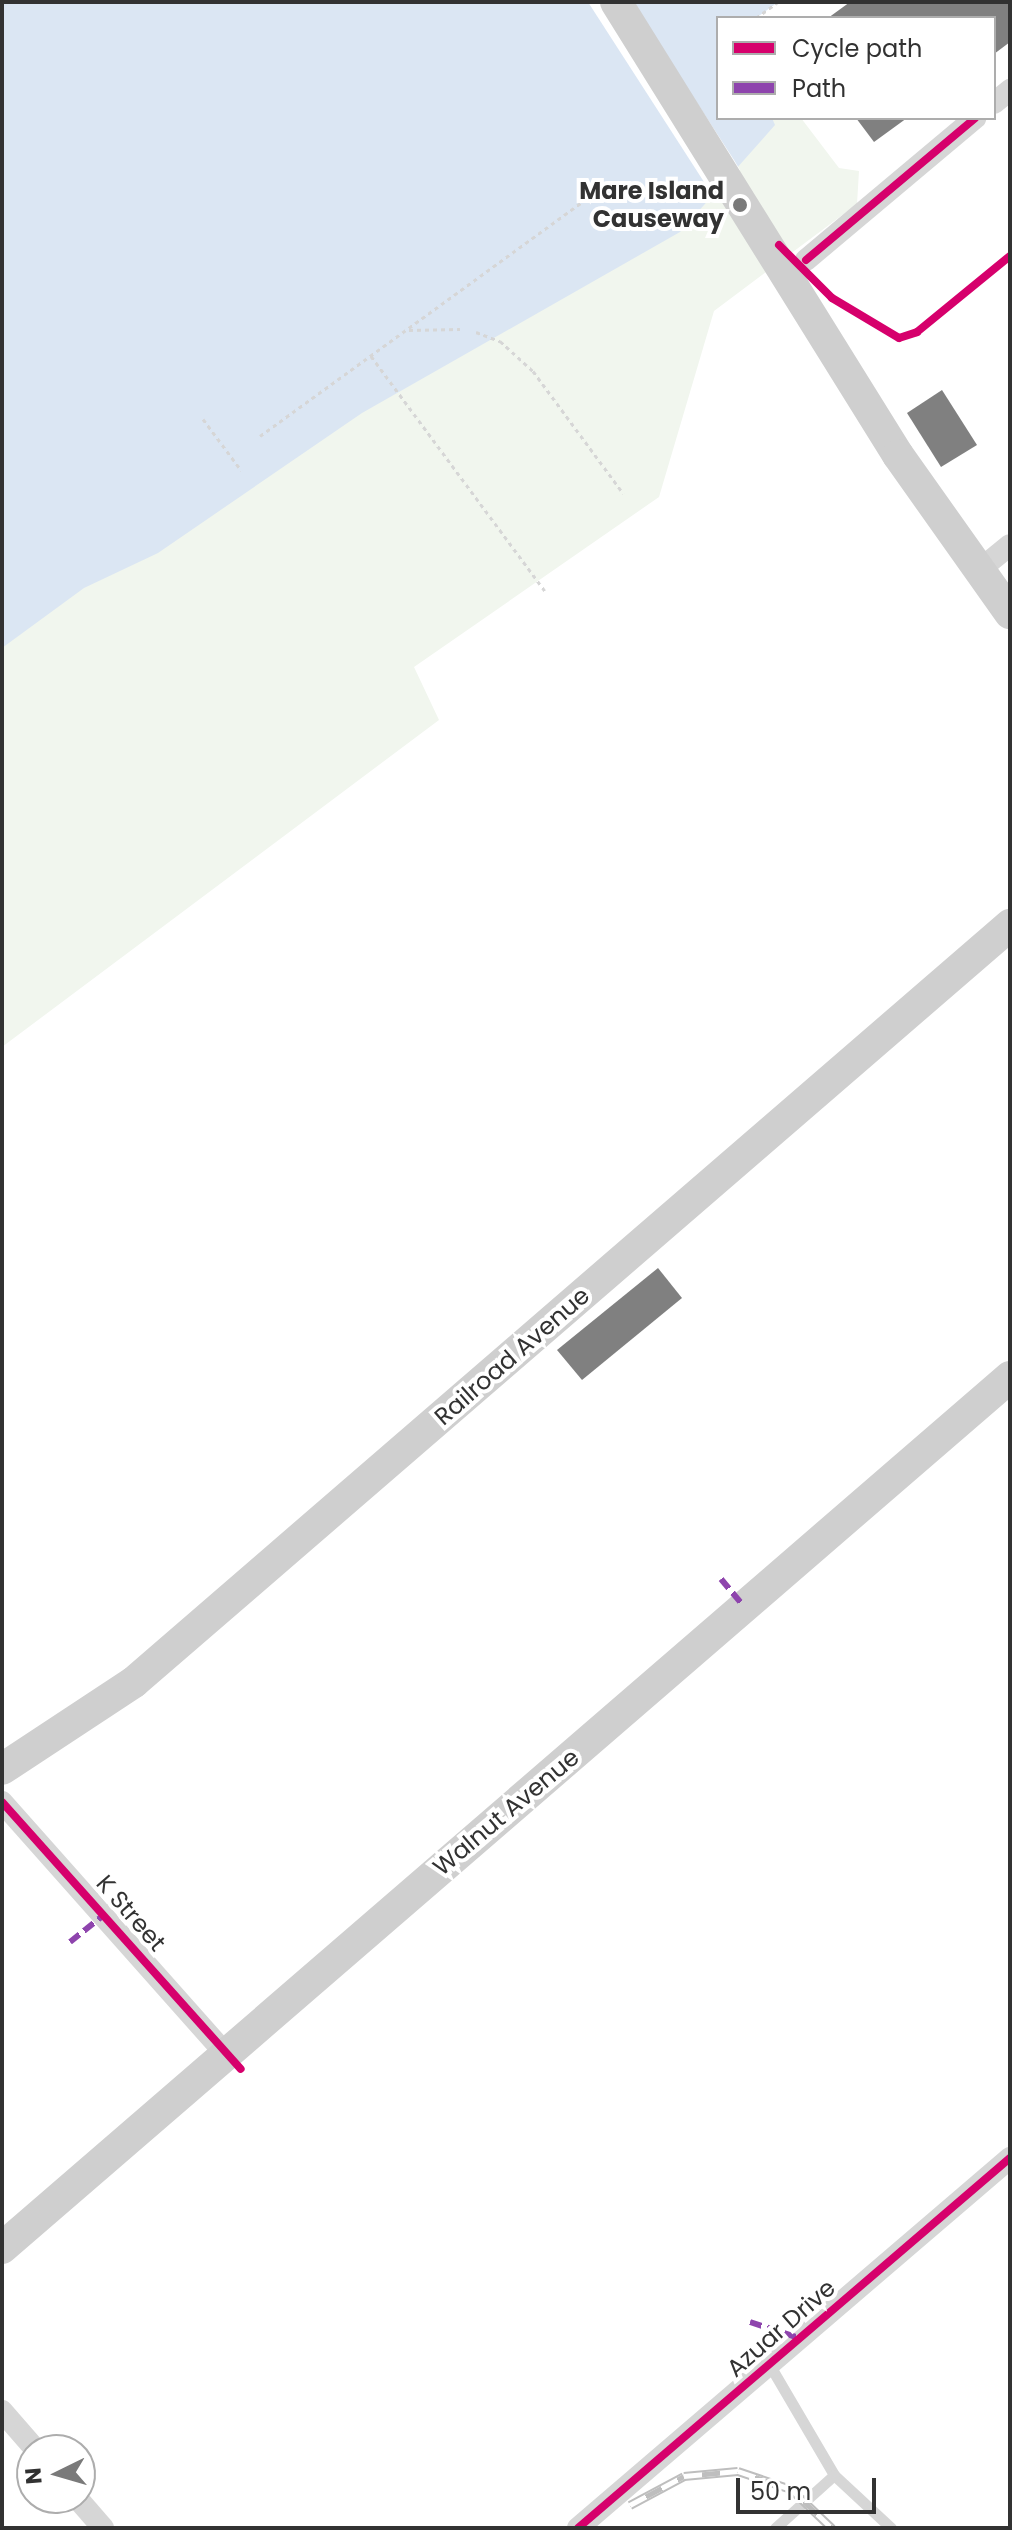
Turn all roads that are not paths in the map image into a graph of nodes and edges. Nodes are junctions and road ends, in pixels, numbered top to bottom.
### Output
1 (595, 2) edge
2 (616, 2) edge
3 (973, 120) edge
4 (806, 260) dead end
5 (859, 397) junction
6 (1010, 545) edge
7 (978, 571) junction
8 (1010, 613) edge
9 (1010, 925) edge
10 (1010, 1377) edge
11 (2, 1769) edge
12 (2, 1802) edge
13 (233, 2061) junction
14 (1010, 2158) edge
15 (2, 2248) edge
16 (769, 2364) junction
17 (2, 2411) edge
18 (22, 2434) edge
19 (834, 2475) junction
20 (578, 2528) edge
21 (775, 2528) edge
22 (891, 2528) edge

1 - 5 main road
2 - 5 main road
3 - 4 street
5 - 7 main road
6 - 7 street
7 - 8 main road
9 - 11 main road, Railroad Avenue
10 - 13 main road, Walnut Avenue
12 - 13 street, K Street
13 - 15 main road, Walnut Avenue
14 - 16 street, Azuar Drive
16 - 19 lane
16 - 20 street, Azuar Drive
17 - 18 street
19 - 21 lane
19 - 22 lane

